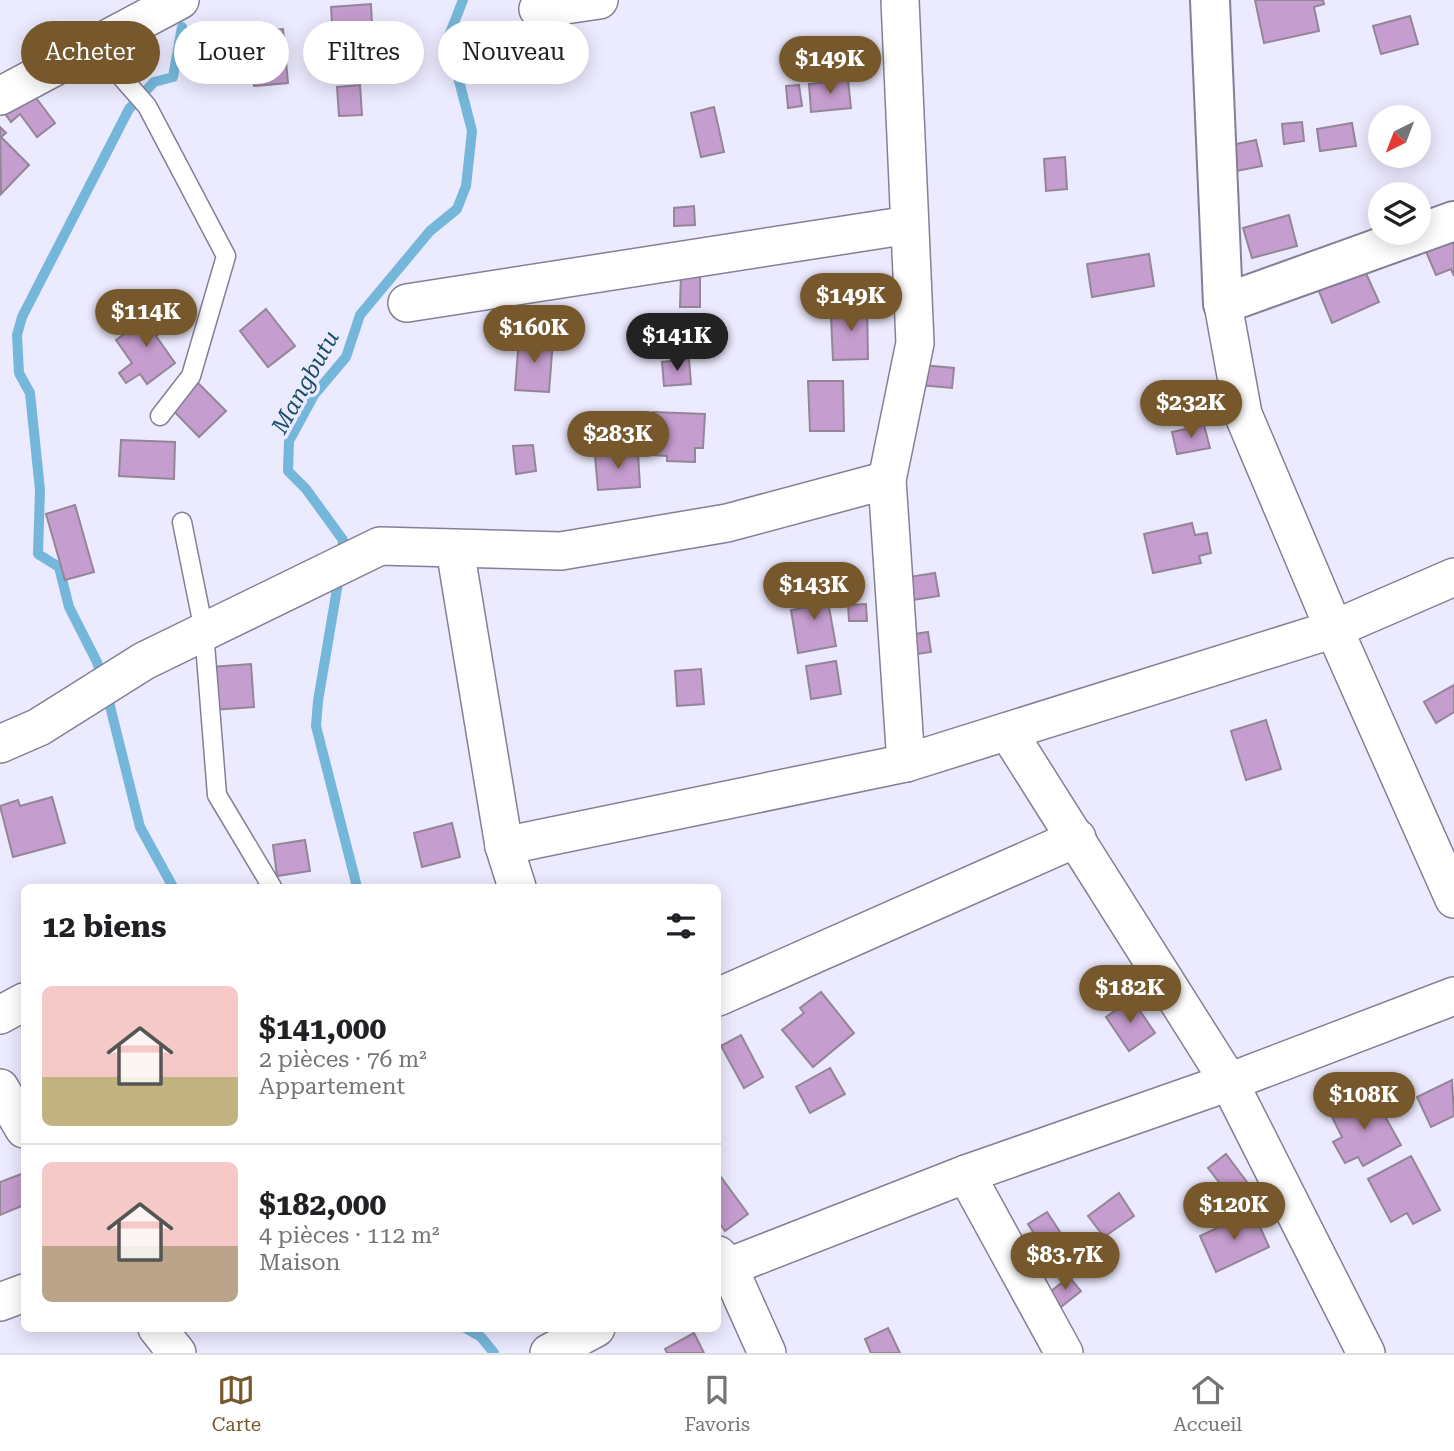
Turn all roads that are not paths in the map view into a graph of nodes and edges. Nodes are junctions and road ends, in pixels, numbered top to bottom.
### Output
1 (180, 0) edge
2 (599, 0) edge
3 (900, 0) edge
4 (1210, 0) edge
5 (538, 9) dead end
6 (139, 21) edge
7 (22, 84) edge
8 (128, 84) edge
9 (0, 96) edge
10 (1454, 221) edge
11 (909, 225) junction
12 (407, 303) dead end
13 (1223, 304) junction
14 (160, 416) dead end
15 (887, 480) junction
16 (182, 523) dead end
17 (455, 549) junction
18 (1454, 578) edge
19 (1334, 629) junction
20 (204, 632) junction
21 (1008, 732) junction
22 (0, 744) edge
23 (906, 763) junction
24 (1077, 838) junction
25 (504, 846) junction
26 (270, 884) edge
27 (516, 884) edge
28 (1454, 899) edge
29 (721, 996) edge
30 (1454, 996) edge
31 (21, 1004) edge
32 (0, 1015) edge
33 (1229, 1082) junction
34 (0, 1088) edge
35 (21, 1124) edge
36 (966, 1174) junction
37 (721, 1264) edge
38 (21, 1294) edge
39 (0, 1303) edge
40 (160, 1332) edge
41 (588, 1332) edge
42 (177, 1353) edge
43 (549, 1353) edge
44 (767, 1353) edge
45 (1064, 1353) edge
46 (1366, 1353) edge

1 - 6 street
2 - 5 street
3 - 11 street
4 - 13 street
7 - 9 street
8 - 14 lane
10 - 13 street
11 - 12 street
11 - 15 street
13 - 19 street
15 - 17 street
15 - 23 street
16 - 20 lane
17 - 20 street
17 - 25 street
18 - 19 street
19 - 21 street
19 - 28 street
20 - 22 street
20 - 26 lane
21 - 23 street
21 - 24 street
23 - 25 street
24 - 29 street
24 - 33 street
25 - 27 street
30 - 33 street
31 - 32 street
33 - 36 street
33 - 46 street
34 - 35 street
36 - 37 street
36 - 45 street
37 - 44 street
38 - 39 street
40 - 42 street
41 - 43 street

